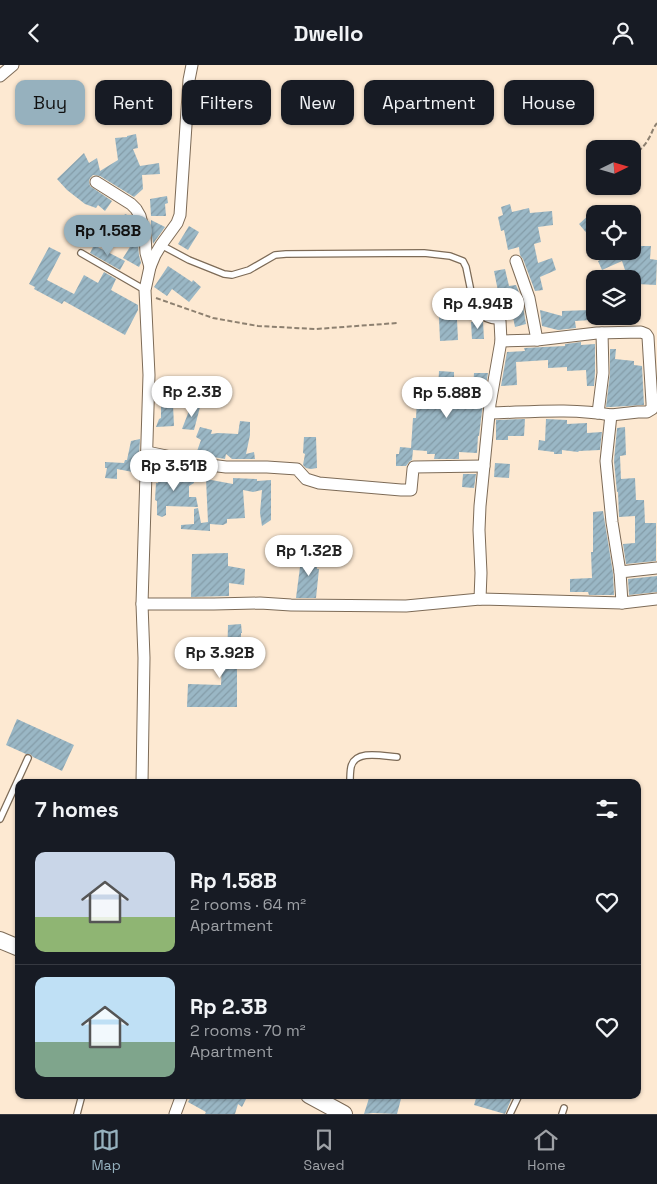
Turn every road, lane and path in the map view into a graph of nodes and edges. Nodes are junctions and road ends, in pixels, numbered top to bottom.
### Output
1 (13, 65) edge
2 (192, 65) edge
3 (0, 76) edge
4 (657, 123) edge
5 (641, 150) edge
6 (96, 182) dead end
7 (161, 245) junction
8 (81, 253) dead end
9 (516, 261) dead end
10 (150, 267) junction
11 (145, 292) junction
12 (500, 321) joint
13 (397, 323) dead end
14 (602, 333) junction
15 (537, 340) junction
16 (501, 341) junction
17 (490, 413) junction
18 (598, 413) junction
19 (611, 415) junction
20 (147, 452) junction
21 (484, 466) junction
22 (657, 568) edge
23 (620, 572) junction
24 (480, 599) junction
25 (657, 599) edge
26 (622, 603) junction
27 (142, 604) junction
28 (397, 757) dead end
29 (28, 758) dead end
30 (18, 779) edge
31 (142, 779) edge
32 (350, 779) edge
33 (15, 786) edge
34 (0, 819) edge
35 (0, 940) edge
36 (15, 947) edge
37 (81, 1099) edge
38 (181, 1099) edge
39 (316, 1099) edge
40 (518, 1099) edge
41 (77, 1114) edge
42 (176, 1114) edge
43 (344, 1114) edge
44 (510, 1114) edge

1 - 3 street
2 - 7 street
4 - 5 path
6 - 10 street
7 - 10 street
7 - 12 lane
8 - 11 lane
9 - 15 street
10 - 11 street
11 - 13 path
11 - 20 street
12 - 16 street
14 - 15 street
14 - 18 street
14 - 19 street
15 - 16 street
16 - 17 street
17 - 18 street
17 - 21 street
18 - 19 street
19 - 23 street
20 - 21 street
20 - 27 street
21 - 24 street
22 - 23 street
23 - 26 street
24 - 26 street
24 - 27 street
25 - 26 street
27 - 31 street
28 - 32 lane
29 - 30 lane
33 - 34 lane
35 - 36 main road
37 - 41 lane
38 - 42 street
39 - 43 main road
40 - 44 lane

